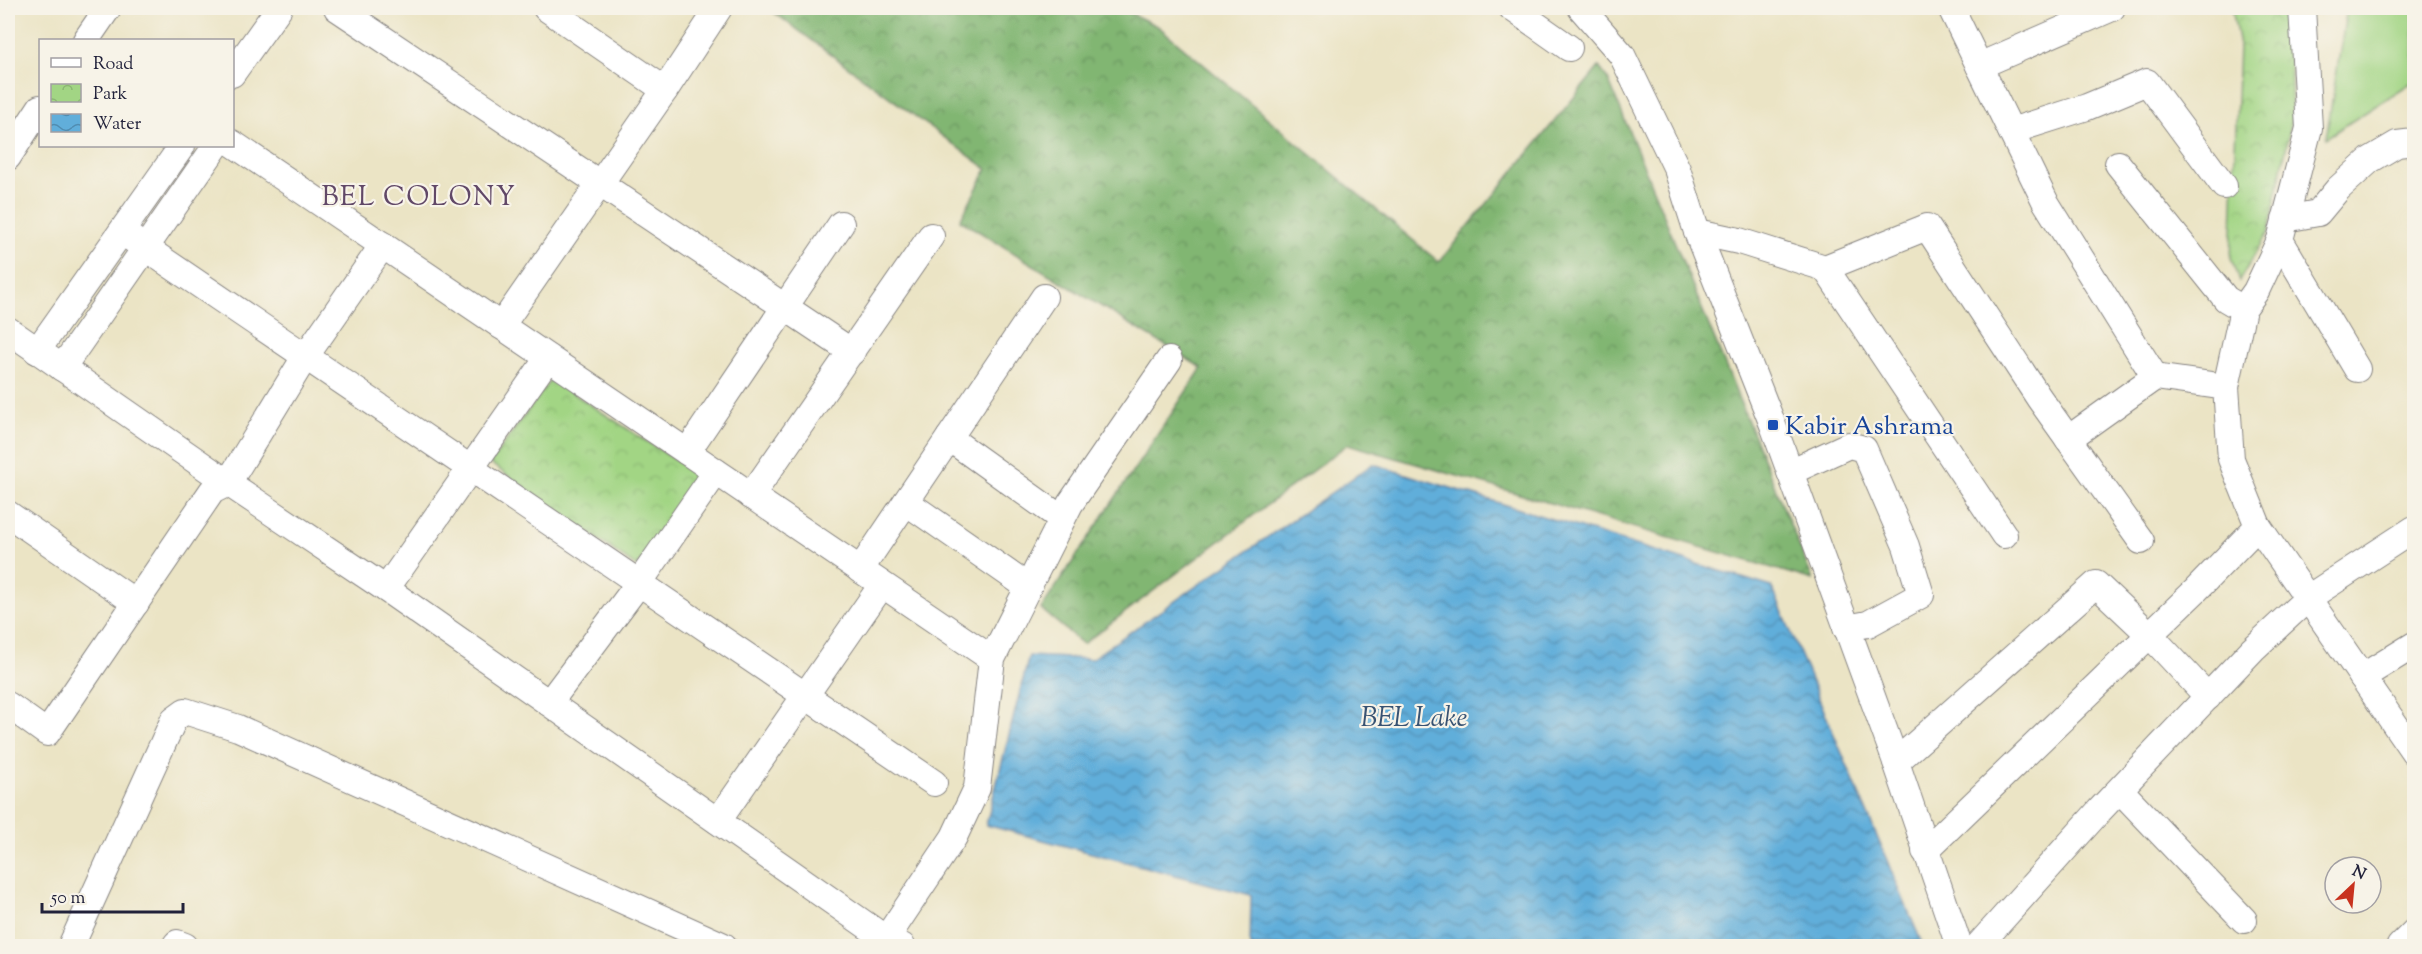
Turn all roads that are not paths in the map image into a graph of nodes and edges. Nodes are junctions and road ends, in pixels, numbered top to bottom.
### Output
1 (108, 8) edge
2 (279, 8) edge
3 (337, 8) edge
4 (546, 8) edge
5 (719, 8) edge
6 (1512, 8) edge
7 (1581, 8) edge
8 (1951, 8) edge
9 (2112, 8) edge
10 (2302, 8) edge
11 (87, 39) edge
12 (1569, 48) dead end
13 (1980, 66) junction
14 (234, 71) edge
15 (665, 90) junction
16 (39, 110) edge
17 (2011, 131) junction
18 (2415, 142) edge
19 (234, 144) edge
20 (181, 147) edge
21 (215, 147) edge
22 (8, 158) edge
23 (2118, 164) dead end
24 (598, 183) junction
25 (2224, 186) dead end
26 (841, 224) dead end
27 (2282, 230) junction
28 (122, 232) junction
29 (1697, 232) junction
30 (931, 236) dead end
31 (383, 245) junction
32 (145, 248) junction
33 (1825, 268) junction
34 (1044, 297) dead end
35 (786, 308) junction
36 (2243, 309) junction
37 (501, 326) junction
38 (8, 330) edge
39 (37, 351) junction
40 (852, 352) junction
41 (305, 357) junction
42 (548, 358) junction
43 (1169, 360) dead end
44 (62, 368) junction
45 (2357, 369) dead end
46 (2155, 377) junction
47 (2226, 387) junction
48 (949, 438) junction
49 (2068, 439) junction
50 (687, 452) junction
51 (470, 469) junction
52 (716, 472) junction
53 (1790, 472) junction
54 (228, 483) junction
55 (751, 496) junction
56 (906, 502) junction
57 (8, 514) edge
58 (1062, 519) junction
59 (2258, 526) junction
60 (2415, 530) edge
61 (2004, 535) dead end
62 (2141, 541) dead end
63 (860, 570) junction
64 (639, 583) junction
65 (882, 585) junction
66 (1028, 587) junction
67 (386, 589) junction
68 (2308, 598) junction
69 (136, 603) junction
70 (1846, 628) junction
71 (2150, 635) junction
72 (2415, 645) edge
73 (992, 659) junction
74 (2362, 676) junction
75 (805, 696) junction
76 (2208, 697) junction
77 (549, 703) junction
78 (8, 705) edge
79 (2415, 752) edge
80 (1896, 762) junction
81 (934, 783) dead end
82 (2120, 790) junction
83 (718, 821) junction
84 (1925, 851) junction
85 (2244, 920) dead end
86 (2415, 932) edge
87 (894, 943) edge
88 (70, 946) edge
89 (175, 946) edge
90 (185, 946) edge
91 (724, 946) edge
92 (1959, 946) edge
93 (1978, 946) edge
94 (2400, 946) edge

1 - 11 street
2 - 14 street
3 - 24 street
4 - 15 street
5 - 15 street
6 - 12 street
7 - 29 street
8 - 13 street
9 - 13 street
10 - 27 street
13 - 17 street
15 - 24 street
16 - 22 street
17 - 25 street
17 - 46 street
18 - 27 street
19 - 31 street
20 - 28 street
21 - 32 street
23 - 36 street
24 - 35 street
24 - 37 street
26 - 35 street
27 - 36 street
27 - 45 street
28 - 32 street
28 - 39 street
29 - 33 street
29 - 53 street
30 - 40 street
31 - 37 street
31 - 41 street
32 - 41 street
32 - 44 street
33 - 49 street
33 - 61 street
34 - 48 street
35 - 40 street
35 - 50 street
36 - 47 street
37 - 42 street
38 - 39 street
39 - 44 street
40 - 55 street
41 - 51 street
41 - 54 street
42 - 50 street
42 - 51 street
43 - 58 street
44 - 54 street
46 - 47 street
46 - 49 street
47 - 59 street
48 - 56 street
48 - 58 street
49 - 62 street
50 - 52 street
51 - 64 street
51 - 67 street
52 - 55 street
52 - 64 street
53 - 70 street
53 - 70 street
54 - 67 street
54 - 69 street
55 - 63 street
56 - 63 street
56 - 66 street
57 - 69 street
58 - 66 street
59 - 68 street
59 - 71 street
60 - 68 street
63 - 65 street
64 - 75 street
64 - 77 street
65 - 73 street
65 - 75 street
66 - 73 street
67 - 77 street
68 - 74 street
68 - 76 street
69 - 78 street
70 - 80 street
71 - 76 street
71 - 80 street
71 - 84 street
72 - 74 street
73 - 87 street
74 - 79 street
75 - 81 street
75 - 83 street
76 - 82 street
77 - 83 street
80 - 84 street
82 - 85 street
82 - 93 street
83 - 87 street
84 - 92 street
86 - 94 street
88 - 91 street
89 - 90 street

